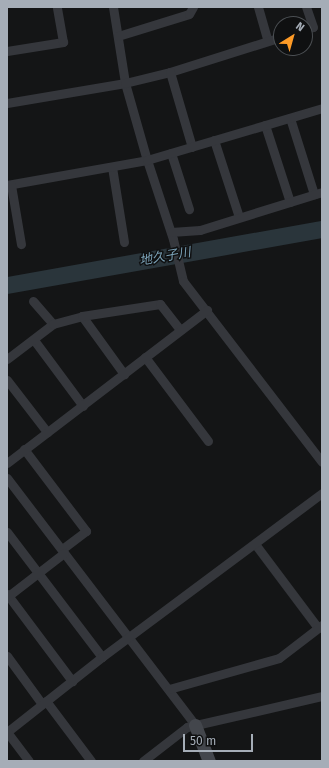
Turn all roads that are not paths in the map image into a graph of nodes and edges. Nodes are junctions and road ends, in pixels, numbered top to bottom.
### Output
1 (57, 7) edge
2 (113, 7) edge
3 (192, 7) edge
4 (258, 7) edge
5 (118, 36) junction
6 (273, 39) edge
7 (268, 41) junction
8 (7, 51) edge
9 (170, 72) junction
10 (125, 83) junction
11 (7, 103) edge
12 (322, 108) edge
13 (290, 118) junction
14 (265, 125) junction
15 (214, 140) junction
16 (192, 147) junction
17 (171, 153) junction
18 (147, 160) junction
19 (112, 167) junction
20 (9, 185) edge
21 (318, 193) edge
22 (290, 202) junction
23 (189, 209) dead end
24 (239, 218) junction
25 (172, 236) junction
26 (124, 242) dead end
27 (21, 244) dead end
28 (33, 301) dead end
29 (207, 310) junction
30 (82, 316) junction
31 (53, 324) junction
32 (180, 330) junction
33 (34, 340) junction
34 (145, 357) junction
35 (7, 359) edge
36 (124, 374) junction
37 (7, 380) edge
38 (83, 406) junction
39 (47, 432) junction
40 (208, 441) dead end
41 (24, 449) junction
42 (322, 462) edge
43 (7, 463) edge
44 (7, 478) edge
45 (322, 493) edge
46 (7, 532) edge
47 (255, 544) junction
48 (63, 551) junction
49 (38, 573) junction
50 (7, 596) edge
51 (320, 626) edge
52 (129, 638) junction
53 (7, 656) edge
54 (102, 657) junction
55 (72, 681) junction
56 (169, 689) junction
57 (322, 696) edge
58 (44, 702) junction
59 (195, 725) junction
60 (7, 732) edge
61 (29, 761) edge
62 (91, 761) edge
63 (143, 761) edge
64 (208, 761) edge

1 - 8 street
2 - 5 street
3 - 5 street
4 - 7 street
5 - 10 street
6 - 7 street
7 - 9 street
9 - 10 street
9 - 16 street
10 - 11 street
10 - 18 street
12 - 13 street
13 - 14 street
13 - 21 street
14 - 15 street
14 - 22 street
15 - 16 street
15 - 24 street
16 - 17 street
17 - 18 street
17 - 23 street
18 - 19 street
18 - 25 street
19 - 20 street
19 - 26 street
20 - 27 street
21 - 22 street
22 - 24 street
24 - 25 street
25 - 29 street
28 - 31 street
29 - 32 street
29 - 42 street
30 - 31 street
30 - 32 street
30 - 36 street
31 - 33 street
32 - 34 street
33 - 35 street
33 - 38 street
34 - 36 street
34 - 40 street
36 - 38 street
37 - 39 street
38 - 39 street
39 - 41 street
41 - 43 street
41 - 48 street
44 - 48 street
45 - 47 street
46 - 49 street
47 - 51 street
47 - 52 street
48 - 49 street
48 - 52 street
49 - 50 street
49 - 54 street
50 - 55 street
51 - 56 street
52 - 54 street
52 - 56 street
53 - 58 street
54 - 55 street
55 - 58 street
56 - 59 street
57 - 59 street
58 - 60 street
58 - 62 street
59 - 63 street
59 - 64 street
60 - 61 street

